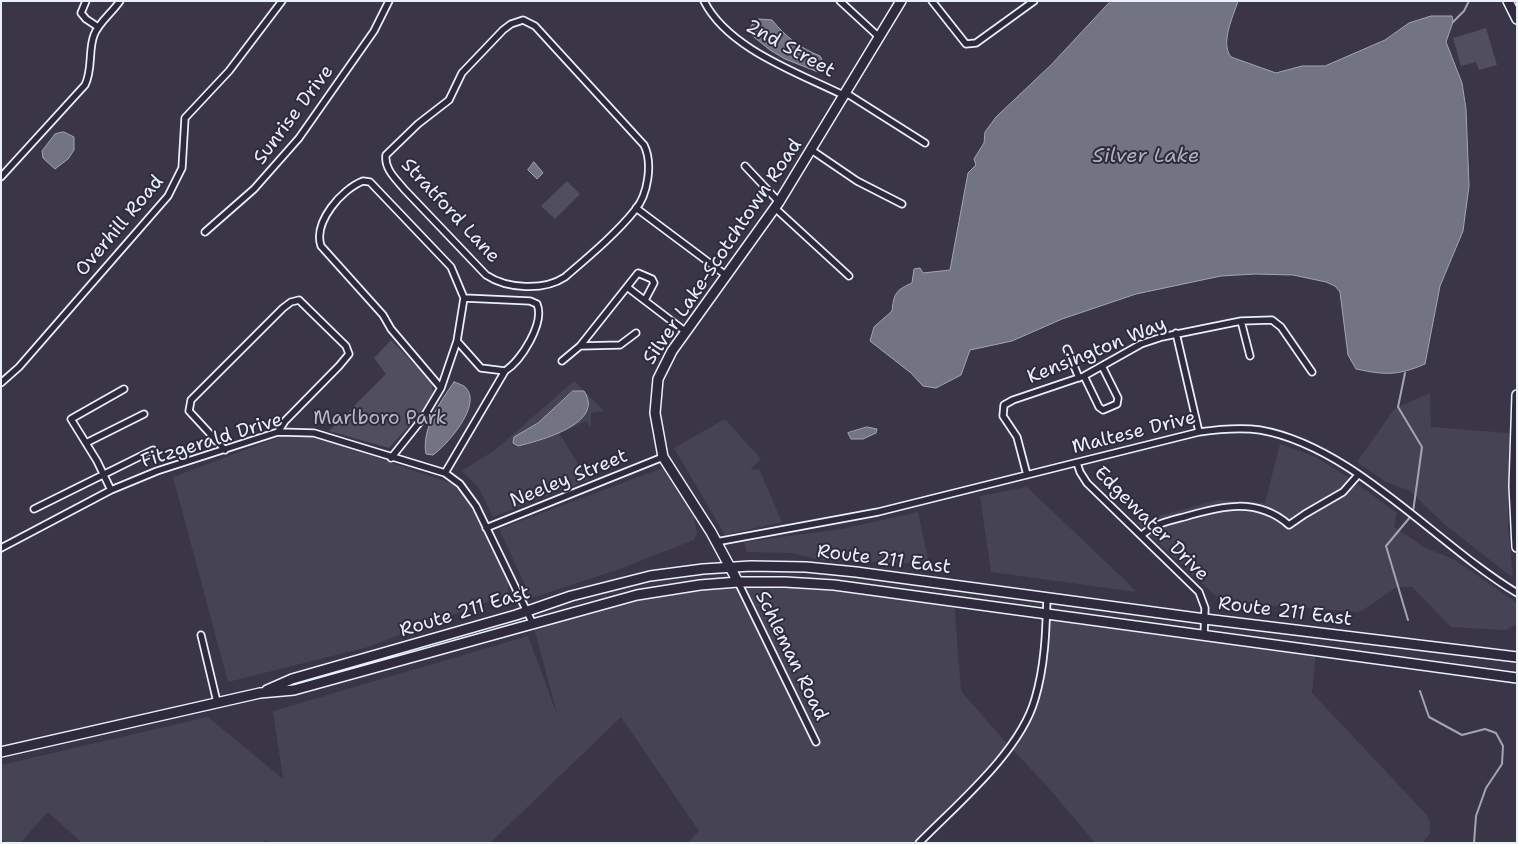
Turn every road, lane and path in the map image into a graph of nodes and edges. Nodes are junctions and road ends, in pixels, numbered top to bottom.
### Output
1 (86, 1) edge
2 (120, 1) edge
3 (282, 1) edge
4 (389, 1) edge
5 (704, 1) edge
6 (840, 1) edge
7 (902, 1) edge
8 (932, 1) edge
9 (1034, 1) edge
10 (1508, 1) edge
11 (1025, 4) edge
12 (1517, 19) edge
13 (98, 27) junction
14 (879, 37) junction
15 (846, 94) junction
16 (925, 143) dead end
17 (810, 150) junction
18 (746, 166) dead end
19 (1, 177) edge
20 (902, 204) dead end
21 (777, 205) junction
22 (636, 208) junction
23 (205, 232) dead end
24 (727, 276) junction
25 (849, 276) dead end
26 (627, 287) junction
27 (464, 298) junction
28 (645, 300) junction
29 (1241, 321) junction
30 (686, 332) junction
31 (636, 333) dead end
32 (1176, 333) junction
33 (458, 342) junction
34 (580, 346) junction
35 (1067, 349) dead end
36 (1250, 356) dead end
37 (562, 361) dead end
38 (1102, 366) junction
39 (505, 371) junction
40 (1312, 372) dead end
41 (1082, 377) junction
42 (1, 383) edge
43 (441, 388) junction
44 (124, 389) dead end
45 (1517, 395) edge
46 (144, 414) dead end
47 (278, 432) junction
48 (1200, 432) junction
49 (86, 443) junction
50 (153, 450) dead end
51 (225, 450) junction
52 (663, 457) junction
53 (391, 458) junction
54 (1077, 463) junction
55 (445, 473) junction
56 (103, 475) junction
57 (1027, 475) junction
58 (1358, 475) junction
59 (111, 490) junction
60 (34, 509) dead end
61 (486, 528) junction
62 (1142, 535) junction
63 (716, 542) junction
64 (1517, 547) edge
65 (1, 548) edge
66 (729, 566) junction
67 (738, 582) junction
68 (1517, 593) edge
69 (1047, 597) junction
70 (526, 611) junction
71 (1047, 614) junction
72 (1205, 619) junction
73 (533, 624) junction
74 (201, 635) dead end
75 (1204, 636) junction
76 (1517, 657) edge
77 (1517, 678) edge
78 (260, 692) junction
79 (217, 702) junction
80 (816, 742) dead end
81 (1, 752) edge
82 (919, 843) edge

1 - 13 street
2 - 13 street
3 - 42 street, Overhill Road
4 - 23 street, Sunrise Drive
5 - 15 street, 2nd Street
6 - 14 street
7 - 14 main road, Silver Lake-Scotchtown Road
8 - 11 street
9 - 11 street
10 - 12 main road
13 - 19 street
14 - 15 main road, Silver Lake-Scotchtown Road
15 - 16 street, 2nd Street
15 - 17 main road, Silver Lake-Scotchtown Road
17 - 20 street
17 - 21 main road, Silver Lake-Scotchtown Road
18 - 21 street
21 - 24 main road, Silver Lake-Scotchtown Road
21 - 25 street
22 - 22 street, Stratford Lane
22 - 24 street
24 - 30 main road, Silver Lake-Scotchtown Road
26 - 28 street
26 - 28 street
26 - 34 street
27 - 33 street
27 - 39 street
27 - 43 street
28 - 30 street
29 - 32 street, Kensington Way
29 - 36 street
29 - 40 street, Kensington Way
30 - 52 main road, Silver Lake-Scotchtown Road
31 - 34 street
32 - 38 street, Kensington Way
32 - 48 street
33 - 39 street
33 - 43 street
34 - 37 street
35 - 41 street
38 - 41 street, Kensington Way
38 - 41 street
39 - 55 street
41 - 57 street, Kensington Way
43 - 53 street
44 - 49 street
45 - 64 main road
46 - 49 street
47 - 51 street, Fitzgerald Drive
47 - 51 street
47 - 53 street, Fitzgerald Drive
48 - 54 street, Maltese Drive
48 - 58 street, Maltese Drive
49 - 56 street
50 - 56 street
51 - 59 street, Fitzgerald Drive
52 - 61 street, Neeley Street
52 - 63 main road, Silver Lake-Scotchtown Road
53 - 55 street, Fitzgerald Drive
54 - 57 street, Maltese Drive
54 - 62 street, Edgewater Drive
55 - 61 street, Fitzgerald Drive
56 - 59 street
56 - 60 street
57 - 63 street, Maltese Drive
58 - 62 street
58 - 68 street, Maltese Drive
59 - 65 street, Fitzgerald Drive
61 - 70 street, Fitzgerald Drive
62 - 72 street, Edgewater Drive
63 - 66 main road, Silver Lake-Scotchtown Road
66 - 67 main road, Silver Lake-Scotchtown Road
66 - 69 main road, Route 211 East
66 - 70 main road, Route 211 East
67 - 71 main road, Route 211 East
67 - 73 main road, Route 211 East
67 - 80 street, Schleman Road
69 - 71 street
69 - 72 main road, Route 211 East
70 - 73 street, Fitzgerald Drive
70 - 78 main road, Route 211 East
71 - 75 main road, Route 211 East
71 - 82 street
72 - 75 street, Edgewater Drive
72 - 76 main road, Route 211 East
73 - 78 main road, Route 211 East
74 - 79 street
75 - 77 main road, Route 211 East
78 - 79 main road, Route 211 East
79 - 81 main road, Route 211 East

